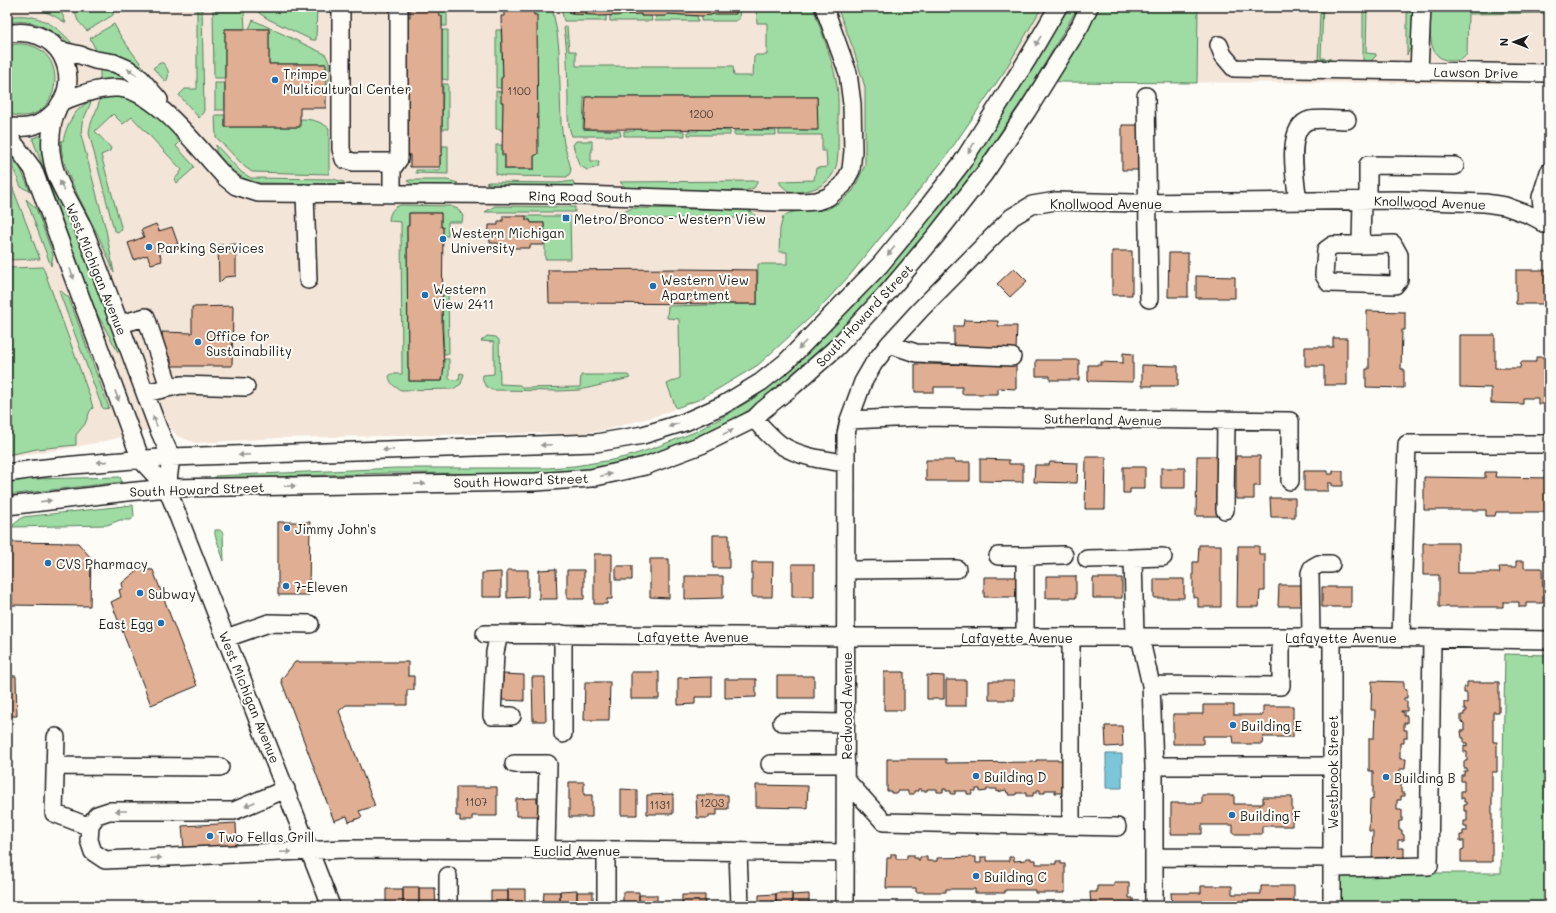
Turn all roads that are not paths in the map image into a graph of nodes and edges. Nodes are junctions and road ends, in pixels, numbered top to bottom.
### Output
1 (341, 7) edge
2 (399, 7) edge
3 (824, 7) edge
4 (1058, 7) edge
5 (1090, 7) edge
6 (1422, 7) edge
7 (7, 34) edge
8 (1219, 46) dead end
9 (58, 50) junction
10 (1419, 70) junction
11 (1549, 73) edge
12 (1146, 96) dead end
13 (59, 105) junction
14 (162, 109) junction
15 (1347, 120) dead end
16 (7, 126) edge
17 (7, 134) edge
18 (397, 162) junction
19 (1455, 166) dead end
20 (1549, 172) edge
21 (306, 194) junction
22 (392, 194) junction
23 (1365, 200) junction
24 (1298, 201) junction
25 (1148, 203) junction
26 (1547, 224) edge
27 (1361, 245) dead end
28 (308, 280) dead end
29 (1149, 300) dead end
30 (120, 324) junction
31 (889, 344) junction
32 (1012, 357) dead end
33 (169, 387) junction
34 (246, 387) dead end
35 (145, 393) junction
36 (754, 419) junction
37 (848, 420) junction
38 (1226, 420) junction
39 (1549, 444) edge
40 (171, 457) junction
41 (141, 460) junction
42 (846, 463) junction
43 (7, 473) edge
44 (1290, 481) dead end
45 (167, 488) junction
46 (7, 506) edge
47 (847, 506) joint
48 (1226, 510) dead end
49 (998, 556) dead end
50 (1025, 556) junction
51 (1064, 556) dead end
52 (1163, 557) dead end
53 (1133, 558) junction
54 (1087, 559) dead end
55 (1331, 564) dead end
56 (957, 569) dead end
57 (847, 570) junction
58 (310, 624) dead end
59 (563, 634) junction
60 (846, 637) junction
61 (1025, 637) junction
62 (1071, 637) junction
63 (1138, 637) junction
64 (1281, 637) junction
65 (1401, 637) junction
66 (226, 638) junction
67 (1312, 638) junction
68 (1332, 638) junction
69 (1432, 638) junction
70 (1549, 640) edge
71 (1151, 685) junction
72 (512, 716) dead end
73 (782, 722) dead end
74 (846, 723) junction
75 (563, 734) dead end
76 (56, 737) dead end
77 (514, 764) dead end
78 (770, 764) dead end
79 (56, 766) junction
80 (1154, 766) junction
81 (1332, 766) junction
82 (220, 767) dead end
83 (846, 772) junction
84 (286, 789) junction
85 (1071, 826) junction
86 (90, 827) junction
87 (1117, 827) dead end
88 (546, 850) junction
89 (606, 850) junction
90 (309, 851) junction
91 (738, 852) junction
92 (845, 854) junction
93 (1154, 857) junction
94 (1332, 863) junction
95 (448, 876) dead end
96 (331, 906) edge
97 (448, 906) edge
98 (606, 906) edge
99 (740, 906) edge
100 (845, 906) edge
101 (1154, 906) edge
102 (1332, 906) edge

1 - 18 street
2 - 18 street
3 - 22 street, Ring Road South
4 -> 40 street, South Howard Street
5 - 36 street, South Howard Street
6 - 10 street, Lawson Drive
7 - 9 street
8 - 10 street
9 - 13 street, West Michigan Avenue
14 -> 9 street, Ring Road South
10 - 11 street, Lawson Drive
12 - 25 street
13 - 14 street, Ring Road South
13 - 16 street, Ring Road South
30 -> 13 street, West Michigan Avenue
14 - 21 street, Ring Road South
15 - 24 street
17 -> 41 street, West Michigan Avenue
18 - 22 street
19 - 23 street
20 - 26 street
21 - 22 street, Ring Road South
21 - 28 street
23 - 24 street, Knollwood Avenue
23 - 26 street, Knollwood Avenue
23 - 27 street
24 - 25 street, Knollwood Avenue
25 - 29 street
25 - 31 street, Knollwood Avenue
30 - 33 street
30 - 35 street, West Michigan Avenue
31 - 32 street
31 - 37 street, Knollwood Avenue
33 - 34 street
33 - 35 street
40 -> 35 street, West Michigan Avenue
36 - 42 street
45 -> 36 street, South Howard Street
37 - 38 street, Sutherland Avenue
37 - 42 street, Knollwood Avenue
38 - 44 street, Sutherland Avenue
38 - 48 street
39 - 65 street
40 - 41 street, South Howard Street
40 - 45 street, West Michigan Avenue
41 -> 43 street, South Howard Street
41 - 45 street, West Michigan Avenue
42 - 47 street, Knollwood Avenue
46 -> 45 street, South Howard Street
45 - 66 street, West Michigan Avenue
47 - 57 street, Redwood Avenue
49 - 50 street
50 - 51 street
50 - 61 street
52 - 53 street
53 - 54 street
53 - 63 street
55 - 67 street
56 - 57 street
57 - 60 street, Redwood Avenue
58 - 66 street
59 - 60 street, Lafayette Avenue
59 - 72 street, Lafayette Avenue
59 - 75 street
60 - 61 street, Lafayette Avenue
60 - 74 street, Redwood Avenue
61 - 62 street, Lafayette Avenue
62 - 63 street, Lafayette Avenue
62 - 85 street
63 - 64 street, Lafayette Avenue
63 - 71 street
64 - 67 street, Lafayette Avenue
64 - 71 street
65 - 68 street, Lafayette Avenue
65 - 69 street, Lafayette Avenue
66 - 84 street, West Michigan Avenue
67 - 68 street, Lafayette Avenue
68 - 81 street, Westbrook Street
69 - 70 street, Lafayette Avenue
69 - 94 street
71 - 80 street
73 - 74 street
74 - 83 street, Redwood Avenue
76 - 79 street
77 - 88 street
78 - 83 street
79 - 82 street
79 - 86 street
80 - 81 street
80 - 93 street
81 - 94 street, Westbrook Street
83 - 85 street
83 - 92 street, Redwood Avenue
84 -> 86 street
84 - 90 street, West Michigan Avenue
85 - 87 street
86 -> 90 street, Euclid Avenue
88 - 89 street, Euclid Avenue
88 - 90 street, Euclid Avenue
89 - 91 street, Euclid Avenue
89 - 98 street
90 - 96 street, West Michigan Avenue
91 - 92 street, Euclid Avenue
91 - 99 street
92 - 100 street, Redwood Avenue
93 - 94 street
93 - 101 street
94 - 102 street, Westbrook Street
95 - 97 street

